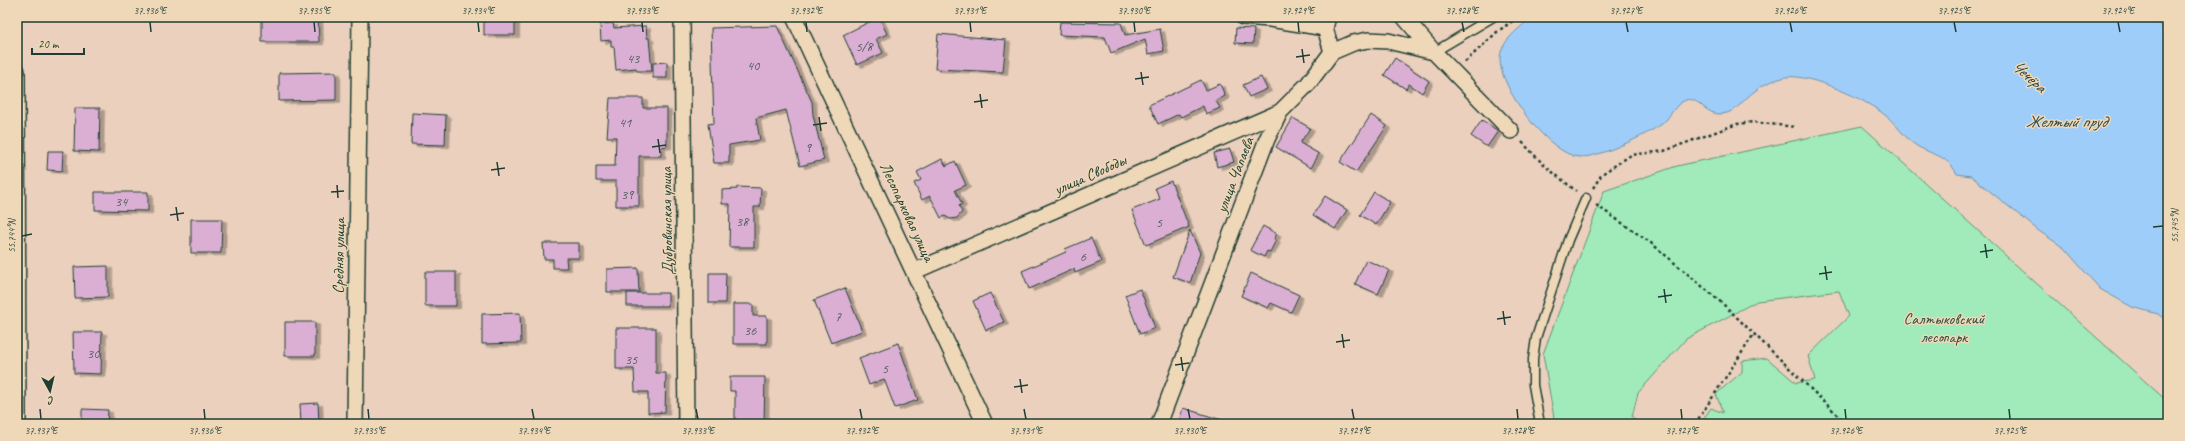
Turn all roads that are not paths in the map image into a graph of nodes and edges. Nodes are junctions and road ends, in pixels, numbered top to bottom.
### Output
1 (360, 17) edge
2 (682, 17) edge
3 (794, 17) edge
4 (1243, 17) edge
5 (1404, 17) edge
6 (1493, 17) edge
7 (1327, 23) edge
8 (1332, 52) junction
9 (1434, 52) junction
10 (17, 71) edge
11 (1280, 112) junction
12 (1511, 131) road end
13 (1586, 198) road end
14 (915, 271) junction
15 (18, 424) edge
16 (356, 424) edge
17 (686, 424) edge
18 (985, 424) edge
19 (1159, 424) edge
20 (1540, 424) edge

1 - 16 street, Средняя улица
2 - 17 street, Дубровинская улица
3 - 14 street, Лесопарковая улица
4 - 7 street
5 - 9 street
6 - 9 lane
7 - 8 street
8 - 9 street, улица Чапаева
8 - 11 street, улица Чапаева
9 - 12 street
10 - 15 street
11 - 14 street, улица Свободы
11 - 19 street, улица Чапаева
13 - 20 lane
14 - 18 street, Лесопарковая улица

